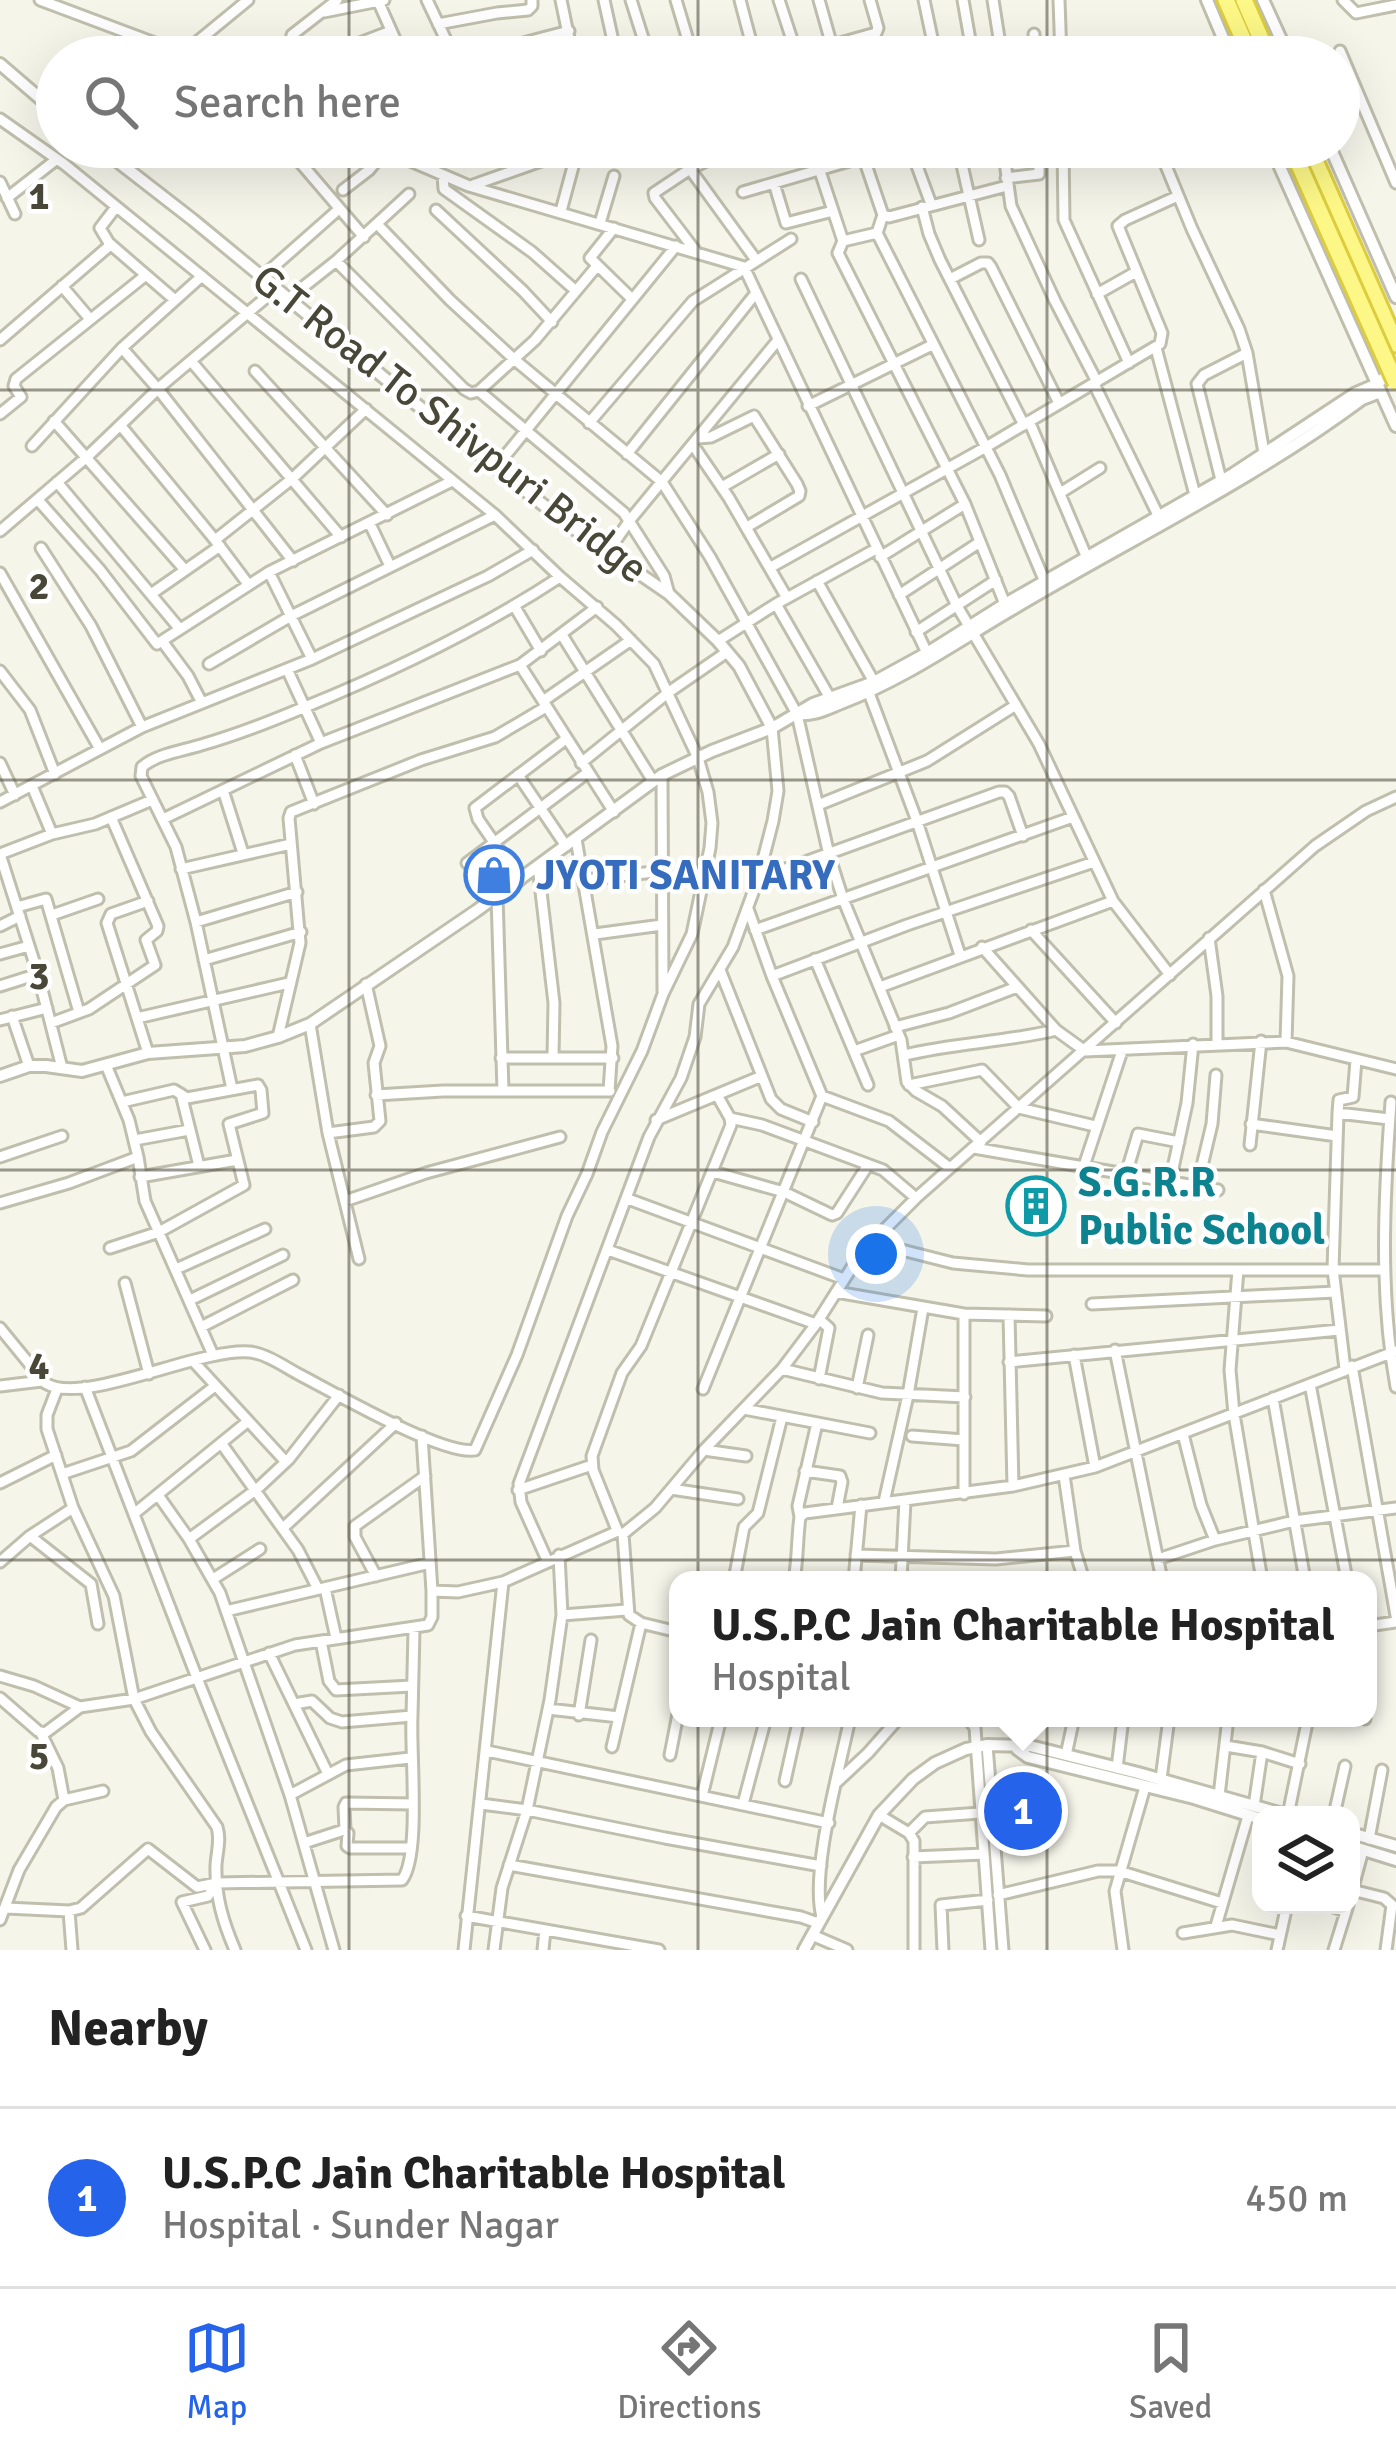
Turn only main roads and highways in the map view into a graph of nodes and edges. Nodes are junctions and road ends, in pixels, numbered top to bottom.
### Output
1 (1226, 0) edge
2 (1244, 0) edge
3 (1242, 36) edge
4 (1260, 36) edge
5 (1300, 168) edge
6 (1318, 168) edge
7 (1396, 344) edge
8 (1396, 383) edge

1 - 3 highway
2 - 4 highway
5 - 8 highway, bridge
6 - 7 highway

